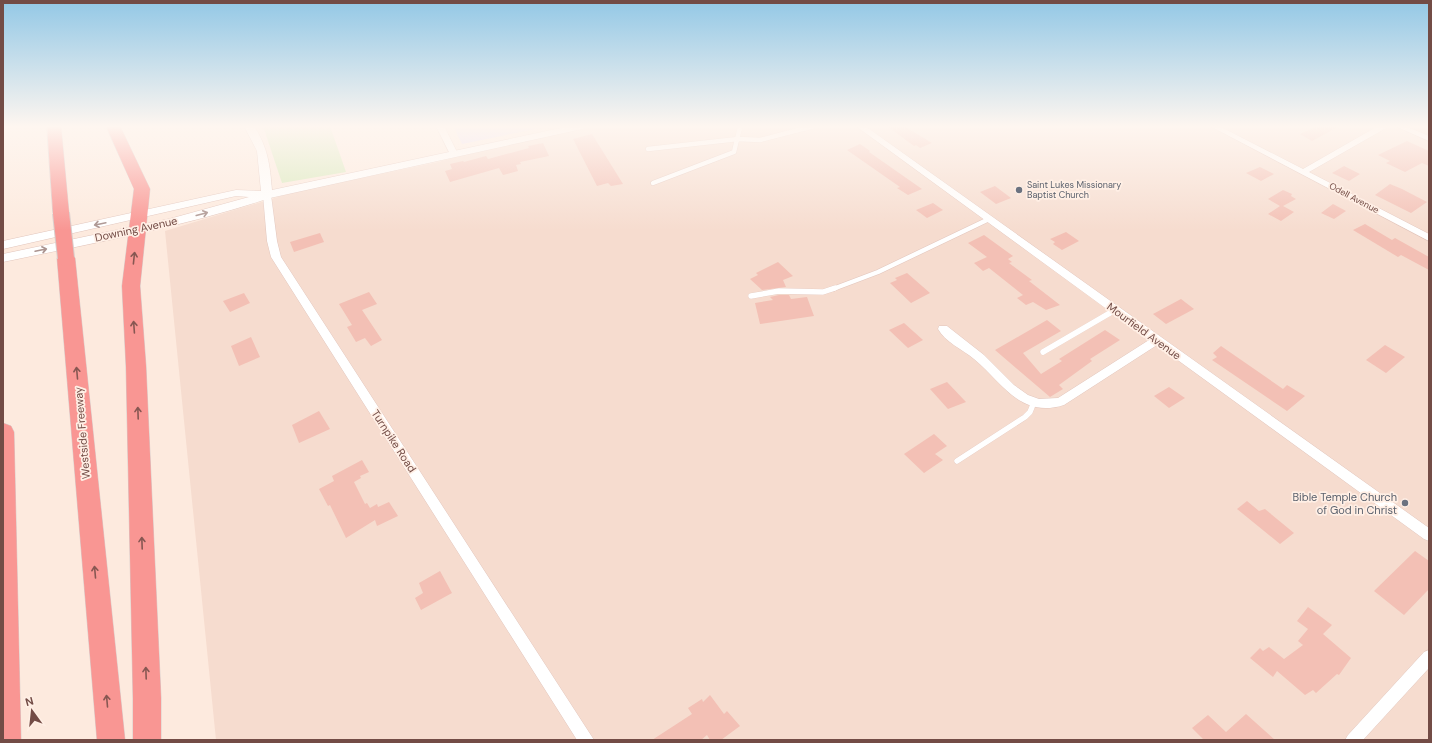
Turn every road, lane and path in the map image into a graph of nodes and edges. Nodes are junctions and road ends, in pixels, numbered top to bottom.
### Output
1 (57, 161) edge
2 (129, 161) edge
3 (264, 161) edge
4 (423, 161) edge
5 (711, 161) edge
6 (908, 161) edge
7 (1281, 161) edge
8 (1323, 161) edge
9 (1303, 172) junction
10 (653, 183) dead end
11 (266, 194) junction
12 (989, 219) junction
13 (138, 223) junction
14 (1429, 238) edge
15 (3, 245) edge
16 (3, 258) edge
17 (751, 296) dead end
18 (1115, 310) junction
19 (943, 330) dead end
20 (1157, 340) junction
21 (1043, 352) dead end
22 (1034, 402) junction
23 (3, 432) edge
24 (957, 461) dead end
25 (1429, 535) edge
26 (1429, 657) edge
27 (7, 740) edge
28 (111, 740) edge
29 (147, 740) edge
30 (586, 740) edge
31 (1354, 740) edge

28 -> 1 highway, Westside Freeway, bridge
2 - 13 highway
3 - 11 street, Turnpike Road
4 - 11 street, Downing Avenue
5 - 10 lane
6 - 12 street, Mourfield Avenue
7 - 9 street, Odell Avenue
8 - 9 street
9 - 14 street, Odell Avenue
11 - 13 street, Downing Avenue
11 - 30 street, Turnpike Road
12 - 17 lane
12 - 18 street, Mourfield Avenue
13 -> 15 street, Downing Avenue
16 -> 13 street, Downing Avenue
29 -> 13 highway
18 - 20 street, Mourfield Avenue
18 - 21 lane
19 - 22 street
20 - 22 street
20 - 25 street, Mourfield Avenue
22 - 24 lane
23 - 27 highway
26 - 31 street

